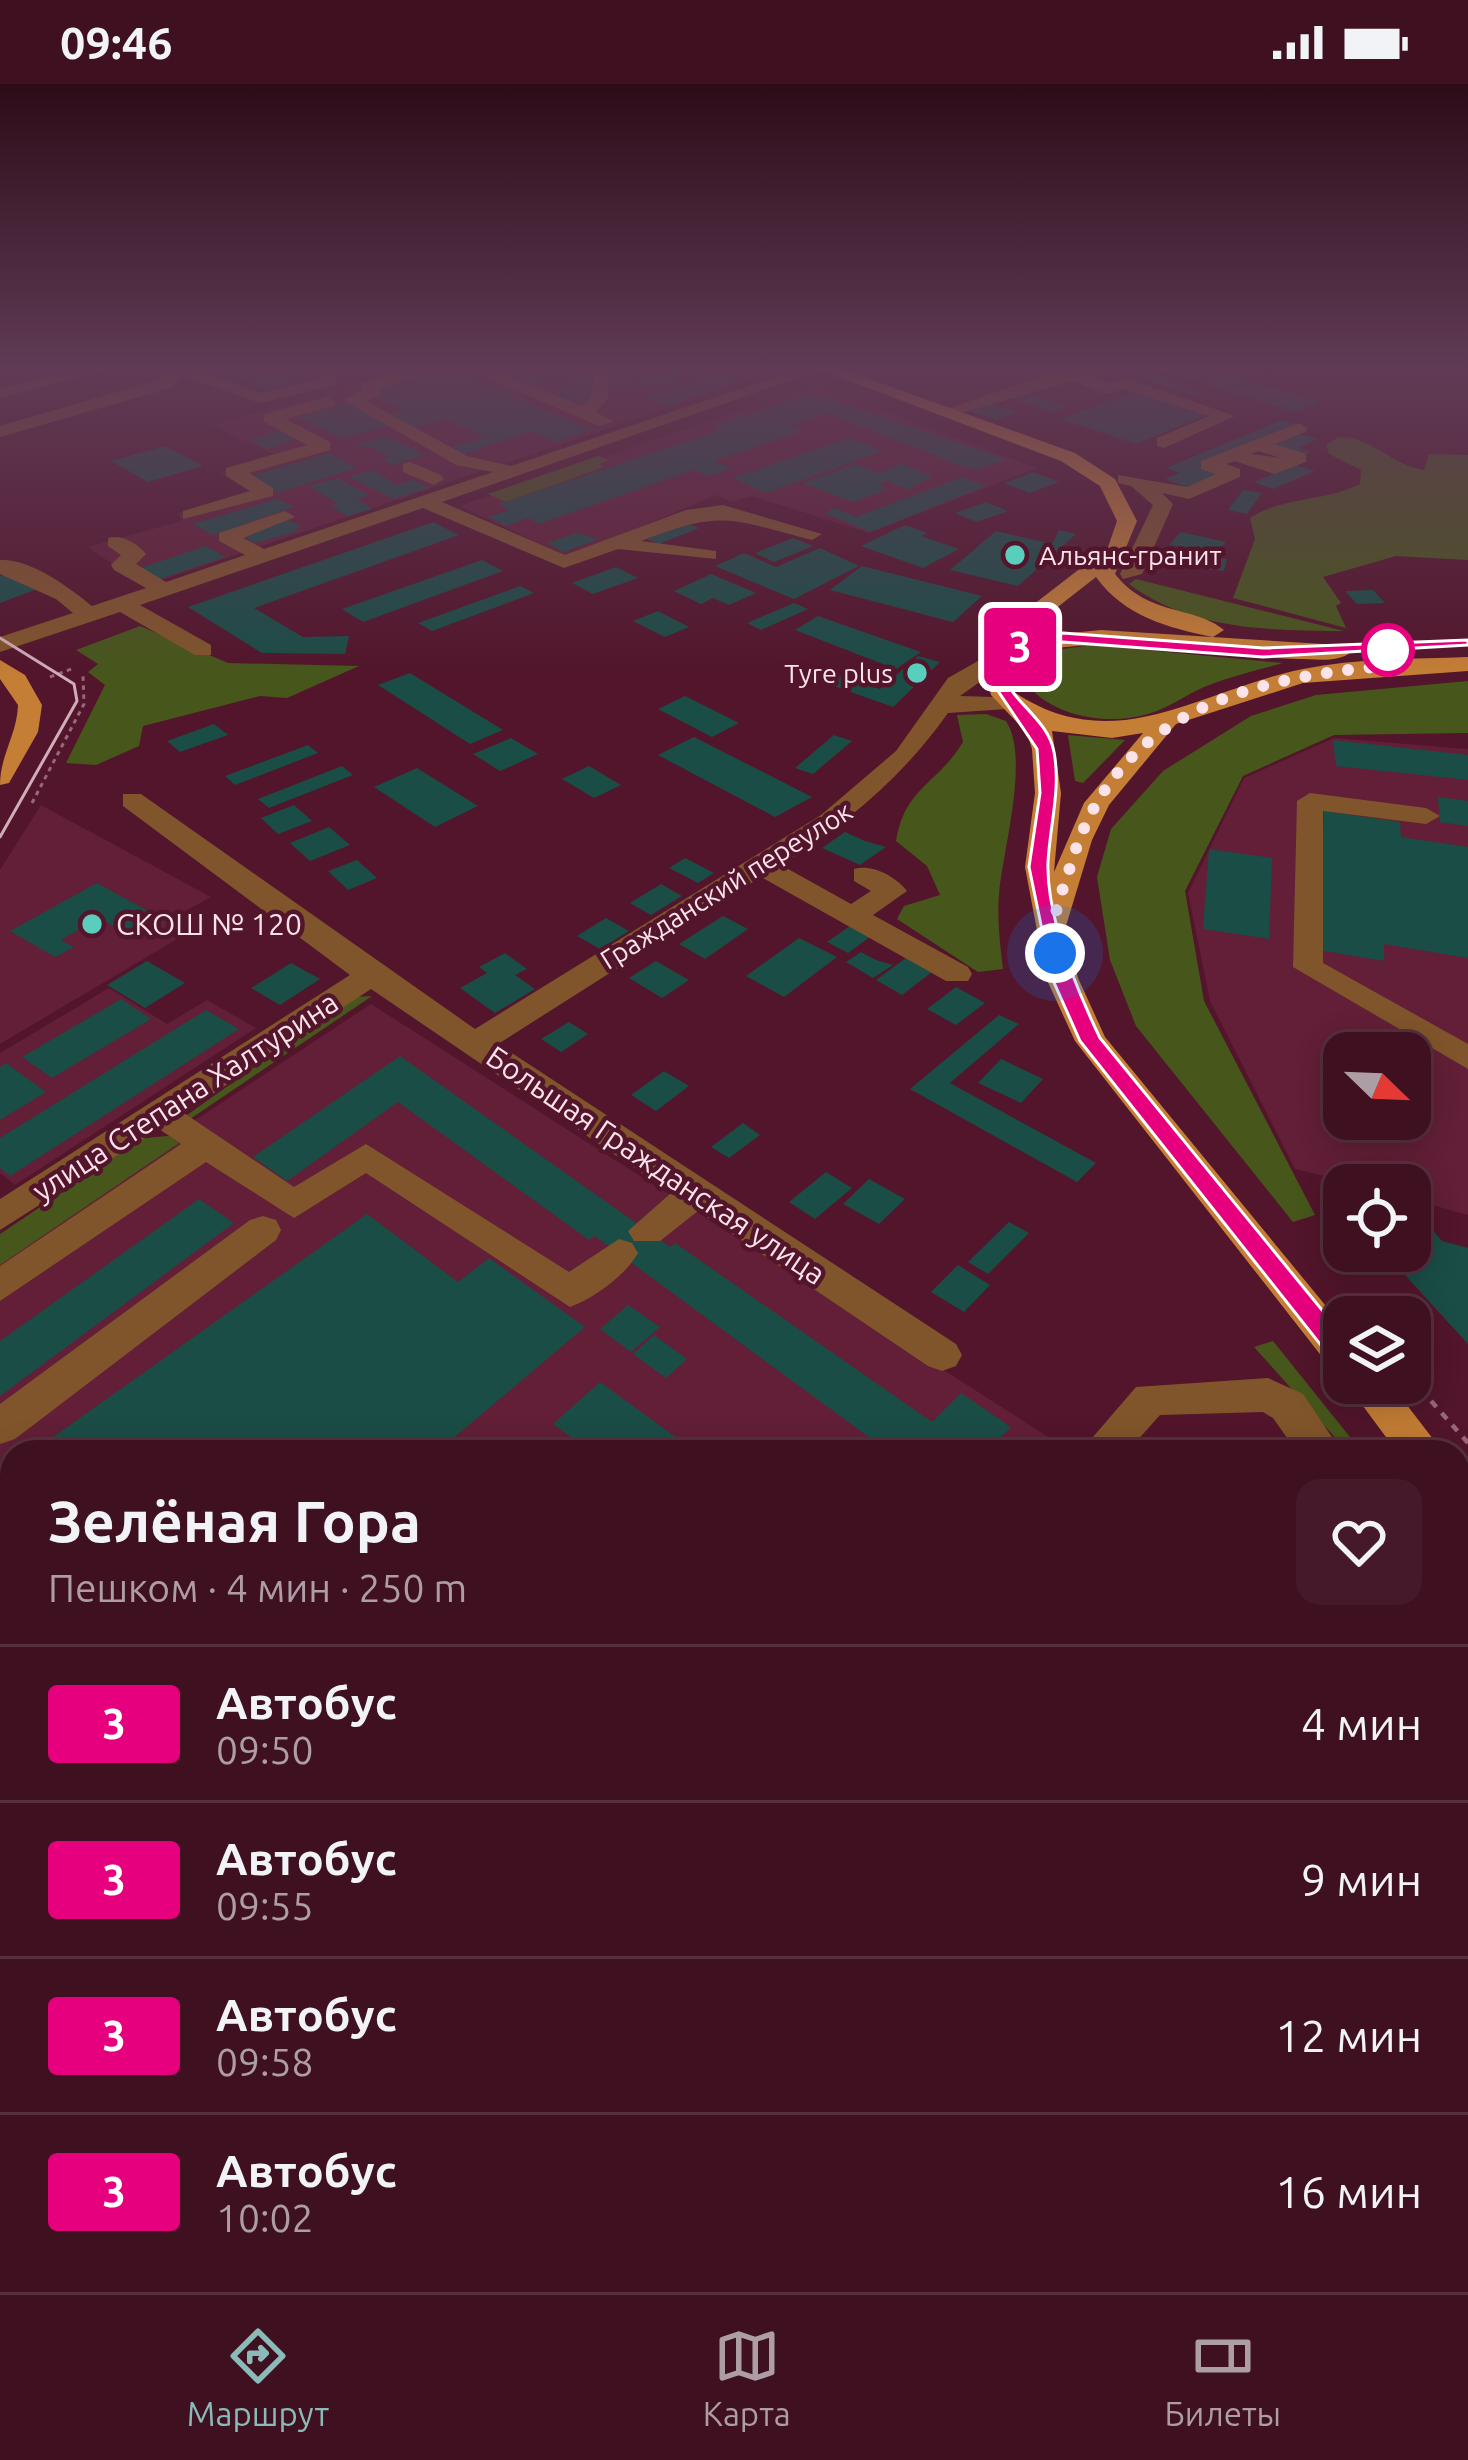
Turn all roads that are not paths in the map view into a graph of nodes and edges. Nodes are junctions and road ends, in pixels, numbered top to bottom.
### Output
1 (240, 470) edge
2 (431, 470) edge
3 (505, 470) edge
4 (519, 470) edge
5 (1097, 470) edge
6 (1149, 470) edge
7 (1224, 470) edge
8 (422, 473) dead end
9 (511, 473) junction
10 (1124, 482) junction
11 (266, 492) junction
12 (425, 502) junction
13 (190, 515) dead end
14 (285, 517) dead end
15 (349, 528) junction
16 (812, 533) dead end
17 (115, 542) dead end
18 (621, 544) junction
19 (1117, 550) junction
20 (709, 555) dead end
21 (264, 557) junction
22 (0, 568) edge
23 (1095, 570) junction
24 (1131, 574) dead end
25 (166, 591) junction
26 (124, 605) junction
27 (89, 616) junction
28 (0, 621) edge
29 (28, 636) junction
30 (0, 645) edge
31 (1172, 645) junction
32 (1468, 645) edge
33 (203, 650) dead end
34 (1007, 654) junction
35 (1468, 664) edge
36 (0, 667) edge
37 (1013, 704) junction
38 (940, 708) junction
39 (1165, 723) junction
40 (0, 777) edge
41 (132, 800) dead end
42 (1426, 816) dead end
43 (758, 864) junction
44 (864, 875) dead end
45 (852, 916) junction
46 (1051, 932) junction
47 (957, 974) dead end
48 (370, 975) junction
49 (475, 1044) junction
50 (1468, 1058) edge
51 (160, 1112) junction
52 (206, 1144) junction
53 (697, 1192) junction
54 (0, 1217) edge
55 (263, 1230) dead end
56 (0, 1286) edge
57 (1323, 1330) edge
58 (942, 1355) dead end
59 (1383, 1404) edge
60 (0, 1426) edge
61 (1112, 1440) edge
62 (1312, 1440) edge
63 (1412, 1440) edge

1 - 11 street
2 - 8 street
3 - 9 street
4 - 9 street
5 - 10 main road
6 - 10 street
7 - 10 street
9 - 12 street
10 - 19 main road
10 - 24 street
11 - 13 street
11 - 15 street
12 - 15 street
12 - 18 street
14 - 21 street
15 - 21 street
16 - 18 street
17 - 25 street
18 - 20 street
19 - 23 main road
19 - 32 main road
21 - 25 street
22 - 27 street
23 - 31 main road
23 - 34 main road
25 - 26 street
26 - 27 street
26 - 33 street
27 - 29 street
28 - 29 street
29 - 30 street
31 - 32 main road
31 - 34 main road
34 - 37 main road
34 - 38 street, Гражданский переулок
35 - 39 main road
36 - 40 main road
37 - 38 street
37 - 39 main road
37 - 46 main road
38 - 43 street, Гражданский переулок
39 - 46 main road
41 - 48 street, Большая Гражданская улица
42 - 50 street
43 - 45 street
43 - 49 street, Гражданский переулок
44 - 45 street
45 - 47 street
46 - 57 main road
48 - 49 street, Большая Гражданская улица
48 - 51 street, улица Степана Халтурина
49 - 53 street, Большая Гражданская улица
51 - 52 street
51 - 54 street, улица Степана Халтурина
52 - 53 street
52 - 56 street
53 - 58 street, Большая Гражданская улица
55 - 60 street
59 - 63 main road
61 - 62 street

